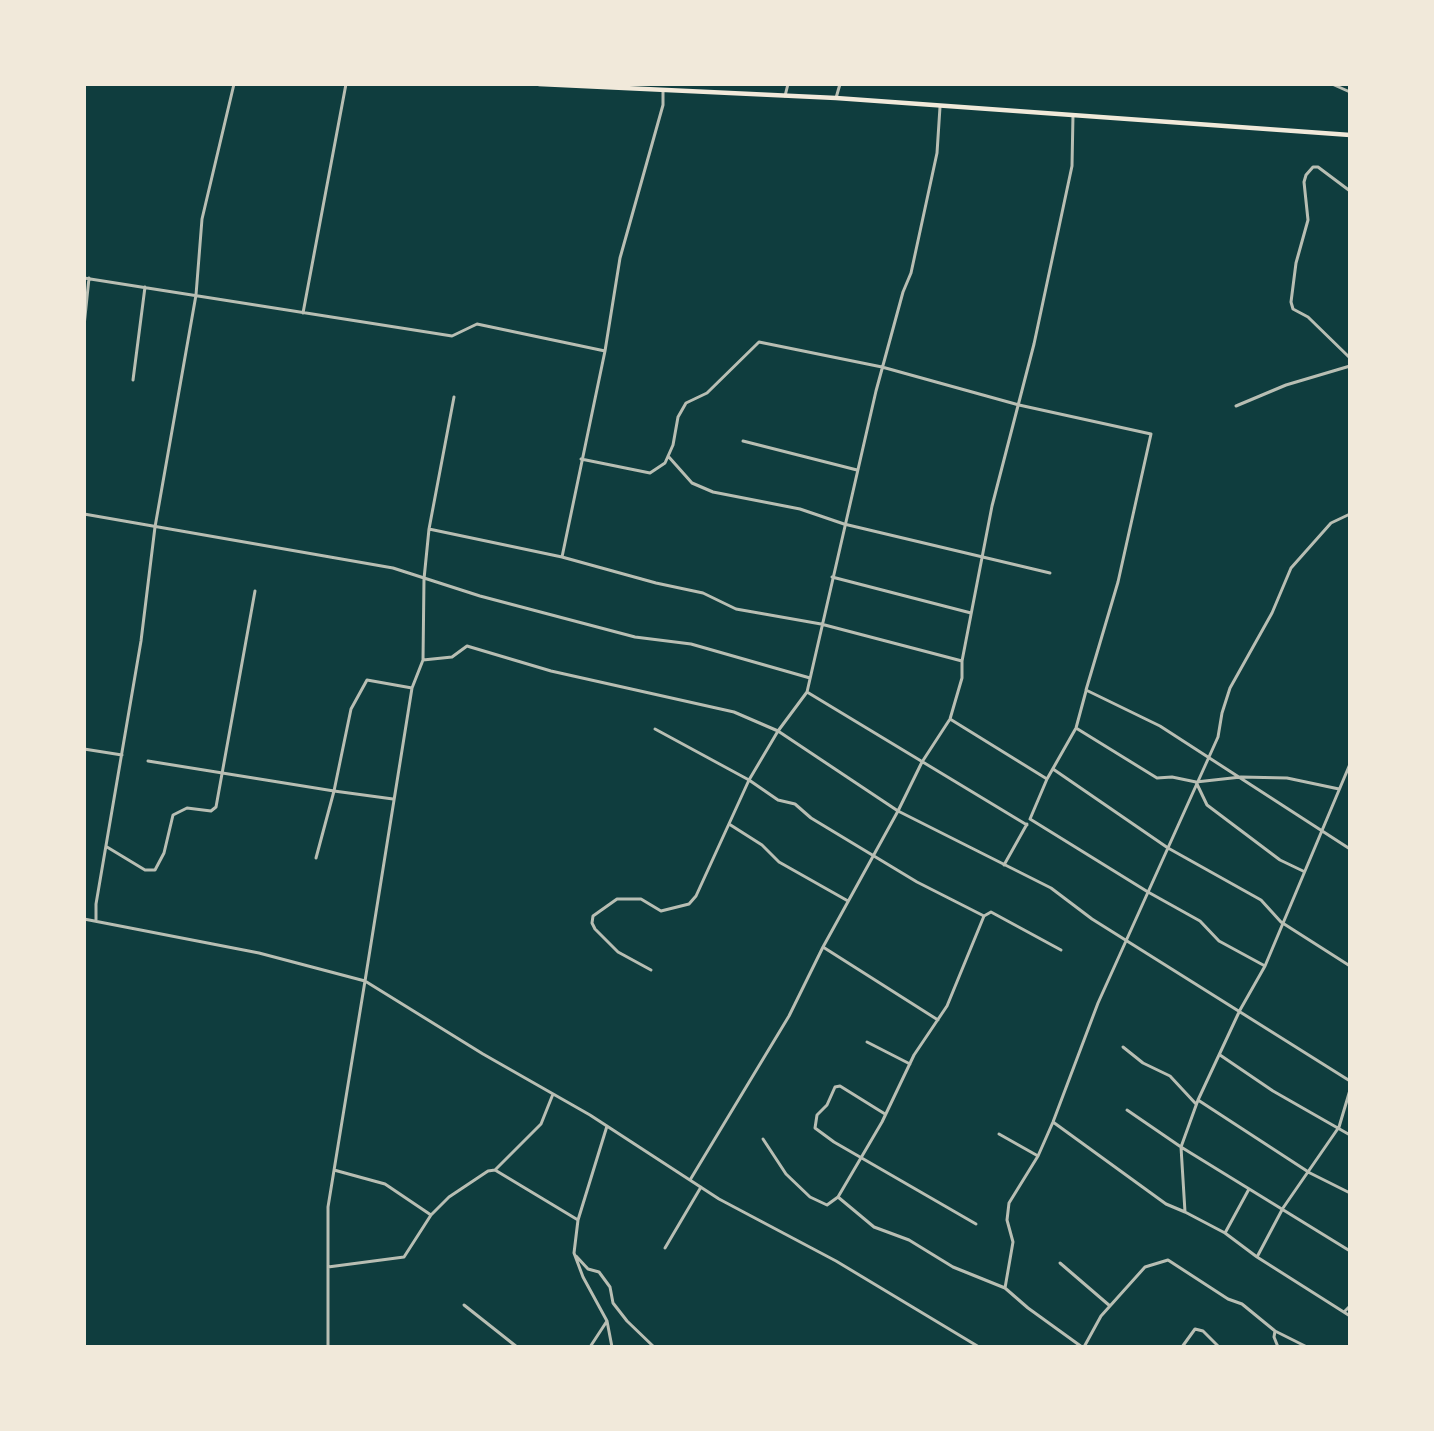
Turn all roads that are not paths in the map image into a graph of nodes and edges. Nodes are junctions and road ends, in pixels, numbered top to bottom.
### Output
1 (234, 84) edge
2 (346, 84) edge
3 (539, 84) edge
4 (788, 84) edge
5 (840, 84) edge
6 (1332, 84) edge
7 (626, 86) edge
8 (663, 90) junction
9 (1350, 92) edge
10 (785, 96) junction
11 (836, 98) junction
12 (940, 107) junction
13 (1073, 115) junction
14 (1350, 135) edge
15 (1350, 191) edge
16 (84, 278) edge
17 (89, 278) junction
18 (145, 287) junction
19 (196, 296) junction
20 (303, 313) junction
21 (84, 326) edge
22 (605, 351) junction
23 (1350, 358) edge
24 (1350, 366) edge
25 (882, 367) junction
26 (133, 380) dead end
27 (454, 398) dead end
28 (1019, 405) junction
29 (1236, 406) dead end
30 (743, 441) dead end
31 (668, 456) junction
32 (581, 459) junction
33 (857, 470) junction
34 (84, 514) edge
35 (1350, 514) edge
36 (844, 524) junction
37 (156, 527) junction
38 (429, 529) junction
39 (562, 556) junction
40 (982, 559) junction
41 (1050, 573) dead end
42 (832, 577) junction
43 (424, 579) junction
44 (255, 591) dead end
45 (971, 613) junction
46 (821, 624) junction
47 (423, 660) junction
48 (962, 661) junction
49 (810, 678) junction
50 (412, 688) junction
51 (1086, 690) junction
52 (807, 692) junction
53 (950, 719) junction
54 (1076, 728) junction
55 (655, 729) dead end
56 (778, 731) junction
57 (84, 749) edge
58 (122, 755) junction
59 (1208, 759) junction
60 (148, 761) dead end
61 (922, 762) junction
62 (1350, 764) edge
63 (1053, 769) junction
64 (224, 773) junction
65 (1241, 777) junction
66 (1047, 778) junction
67 (749, 780) junction
68 (1196, 782) junction
69 (1339, 789) junction
70 (334, 791) junction
71 (393, 799) junction
72 (898, 811) junction
73 (1030, 819) junction
74 (729, 824) junction
75 (1027, 825) junction
76 (1321, 829) junction
77 (107, 847) junction
78 (1168, 848) junction
79 (1350, 849) edge
80 (874, 854) junction
81 (316, 858) dead end
82 (1004, 864) junction
83 (1303, 871) junction
84 (1148, 892) junction
85 (848, 901) junction
86 (984, 916) junction
87 (84, 919) edge
88 (96, 921) junction
89 (1281, 922) junction
90 (1126, 940) junction
91 (823, 947) junction
92 (1061, 950) dead end
93 (1264, 966) junction
94 (1350, 966) edge
95 (651, 970) dead end
96 (365, 981) junction
97 (1240, 1010) junction
98 (938, 1020) junction
99 (867, 1042) dead end
100 (1123, 1047) dead end
101 (1220, 1055) junction
102 (910, 1064) junction
103 (1350, 1081) edge
104 (1350, 1090) edge
105 (554, 1094) junction
106 (1197, 1102) junction
107 (1127, 1110) dead end
108 (885, 1113) junction
109 (1053, 1122) junction
110 (607, 1126) junction
111 (1339, 1127) junction
112 (999, 1134) dead end
113 (1350, 1135) edge
114 (762, 1139) dead end
115 (1181, 1147) junction
116 (1038, 1156) junction
117 (860, 1158) junction
118 (334, 1170) junction
119 (495, 1170) junction
120 (1310, 1173) junction
121 (690, 1180) junction
122 (701, 1187) junction
123 (1249, 1189) junction
124 (1350, 1193) edge
125 (838, 1197) junction
126 (1283, 1208) junction
127 (1185, 1212) junction
128 (431, 1215) junction
129 (578, 1220) junction
130 (976, 1224) dead end
131 (1225, 1233) junction
132 (665, 1248) dead end
133 (1350, 1251) edge
134 (574, 1253) junction
135 (1257, 1257) junction
136 (1060, 1263) dead end
137 (328, 1267) junction
138 (1005, 1288) junction
139 (464, 1305) dead end
140 (1110, 1306) junction
141 (1350, 1306) edge
142 (1344, 1312) junction
143 (1350, 1316) edge
144 (607, 1321) junction
145 (1275, 1331) junction
146 (328, 1347) edge
147 (517, 1347) edge
148 (590, 1347) edge
149 (612, 1347) edge
150 (654, 1347) edge
151 (979, 1347) edge
152 (1083, 1347) edge
153 (1182, 1347) edge
154 (1219, 1347) edge
155 (1278, 1347) edge
156 (1307, 1347) edge

1 - 19 street
2 - 20 street
3 - 7 main road
4 - 10 street
5 - 11 street
6 - 9 street
7 - 8 main road
8 - 10 main road
8 - 22 street
10 - 11 main road
11 - 12 main road
12 - 13 main road
12 - 25 street
13 - 14 main road
13 - 28 street
15 - 23 street
16 - 17 street
17 - 18 street
17 - 21 street
18 - 19 street
18 - 26 street
19 - 20 street
19 - 37 street
20 - 22 street
22 - 32 street
24 - 29 street
25 - 28 street
25 - 31 street
25 - 33 street
27 - 38 street
28 - 40 street
28 - 51 street
30 - 33 street
31 - 32 street
31 - 36 street
32 - 39 street
33 - 36 street
34 - 37 street
35 - 59 street
36 - 40 street
36 - 42 street
37 - 43 street
37 - 58 street
38 - 39 street
38 - 43 street
39 - 46 street
40 - 41 street
40 - 45 street
42 - 45 street
42 - 46 street
43 - 47 street
43 - 49 street
44 - 64 street
45 - 48 street
46 - 48 street
46 - 49 street
47 - 50 street
47 - 56 street
48 - 53 street
49 - 52 street
50 - 70 street
50 - 71 street
51 - 54 street
51 - 59 street
52 - 56 street
52 - 61 street
53 - 61 street
53 - 66 street
54 - 63 street
54 - 68 street
55 - 67 street
56 - 67 street
56 - 72 street
57 - 58 street
58 - 77 street
59 - 65 street
59 - 68 street
60 - 64 street
61 - 72 street
61 - 75 street
62 - 69 street
63 - 66 street
63 - 78 street
64 - 70 street
64 - 77 street
65 - 68 street
65 - 69 street
65 - 76 street
66 - 73 street
67 - 74 street
67 - 80 street
68 - 78 street
68 - 83 street
69 - 76 street
70 - 71 street
70 - 81 street
71 - 96 street
72 - 80 street
72 - 82 street
73 - 75 street
73 - 84 street
74 - 85 street
74 - 95 street
75 - 82 street
76 - 79 street
76 - 83 street
77 - 88 street
78 - 84 street
78 - 89 street
80 - 85 street
80 - 86 street
82 - 90 street
83 - 89 street
84 - 90 street
84 - 93 street
85 - 91 street
86 - 92 street
86 - 98 street
87 - 88 street
88 - 96 street
89 - 93 street
89 - 94 street
90 - 97 street
90 - 109 street
91 - 98 street
91 - 121 street
93 - 97 street
96 - 105 street
96 - 118 street
97 - 101 street
97 - 103 street
98 - 102 street
99 - 102 street
100 - 106 street
101 - 106 street
101 - 111 street
102 - 108 street
104 - 111 street
105 - 110 street
105 - 119 street
106 - 115 street
106 - 120 street
107 - 115 street
108 - 117 street
108 - 117 street
109 - 116 street
109 - 127 street
110 - 121 street
110 - 129 street
111 - 113 street
111 - 120 street
112 - 116 street
114 - 125 street
115 - 123 street
115 - 127 street
116 - 138 street
117 - 125 street
117 - 130 street
118 - 128 street
118 - 137 street
119 - 128 street
119 - 129 street
120 - 124 street
120 - 126 street
121 - 122 street
122 - 132 street
122 - 151 street
123 - 126 street
123 - 131 street
125 - 138 street
126 - 133 street
126 - 135 street
127 - 131 street
128 - 137 street
129 - 134 street
131 - 135 street
134 - 144 street
134 - 150 street
135 - 142 street
136 - 140 street
137 - 146 street
138 - 152 street
139 - 147 street
140 - 145 street
140 - 152 street
141 - 142 street
142 - 143 street
144 - 148 street
144 - 149 street
145 - 155 street
145 - 156 street
153 - 154 street

